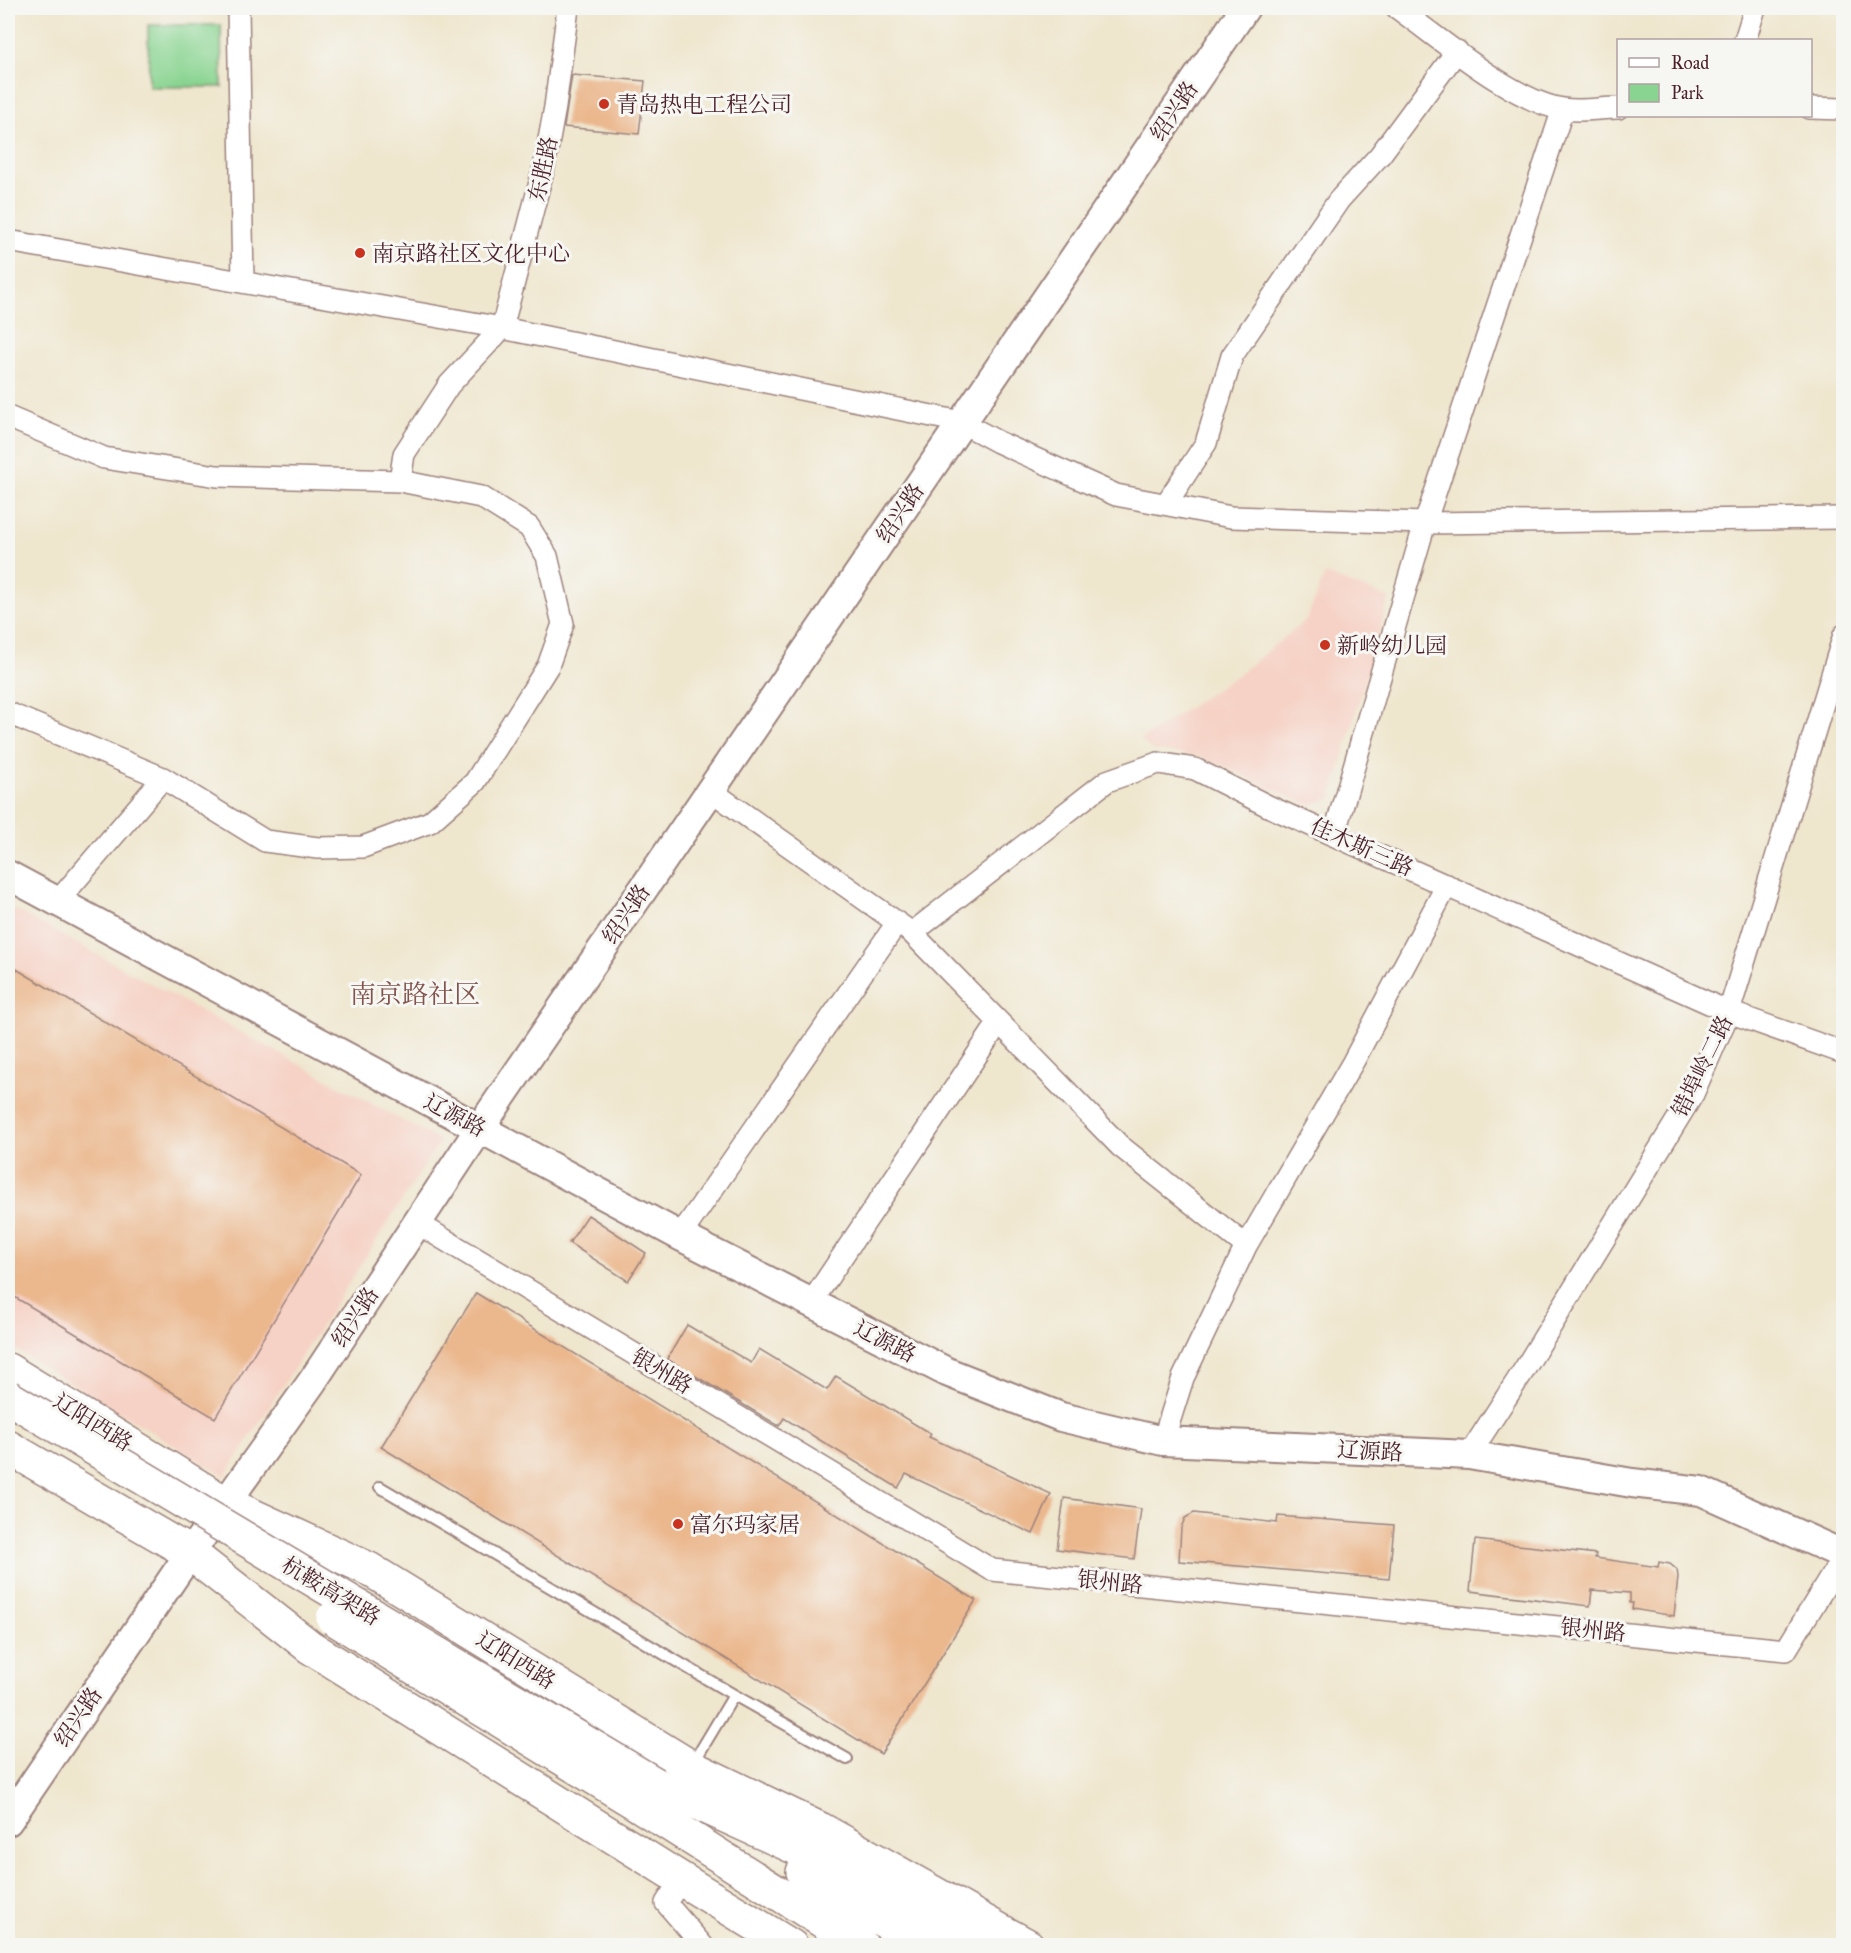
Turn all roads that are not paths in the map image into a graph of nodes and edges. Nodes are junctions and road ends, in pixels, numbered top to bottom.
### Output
1 (238, 8) edge
2 (568, 8) edge
3 (1245, 8) edge
4 (1397, 8) edge
5 (1755, 8) edge
6 (1745, 39) edge
7 (1457, 51) junction
8 (1617, 108) edge
9 (1812, 108) edge
10 (1563, 109) junction
11 (1844, 109) edge
12 (8, 241) edge
13 (243, 282) junction
14 (502, 328) junction
15 (8, 417) edge
16 (961, 422) junction
17 (400, 481) junction
18 (1166, 504) junction
19 (1844, 518) edge
20 (1425, 523) junction
21 (1844, 635) edge
22 (8, 713) edge
23 (164, 778) junction
24 (711, 790) junction
25 (1334, 835) junction
26 (8, 874) edge
27 (1447, 885) junction
28 (58, 901) junction
29 (904, 928) junction
30 (1729, 1012) junction
31 (999, 1022) junction
32 (1844, 1053) edge
33 (480, 1128) junction
34 (417, 1223) junction
35 (680, 1236) junction
36 (1246, 1246) junction
37 (811, 1303) junction
38 (8, 1370) edge
39 (8, 1397) edge
40 (8, 1422) edge
41 (1163, 1441) junction
42 (8, 1448) edge
43 (1469, 1455) junction
44 (380, 1487) dead end
45 (227, 1504) junction
46 (190, 1554) junction
47 (1844, 1555) edge
48 (734, 1695) junction
49 (847, 1759) dead end
50 (690, 1767) junction
51 (649, 1796) junction
52 (8, 1821) edge
53 (703, 1847) junction
54 (681, 1879) junction
55 (704, 1946) edge
56 (791, 1946) edge
57 (828, 1946) edge
58 (862, 1946) edge
59 (925, 1946) edge
60 (977, 1946) edge
61 (1028, 1946) edge

1 - 13 street
2 - 14 street, 东胜路
3 - 16 street, 绍兴路
4 - 7 street
5 - 6 street
7 - 10 street
7 - 18 street
8 - 10 street
9 - 11 street
10 - 20 street
12 - 13 street
13 - 14 street
14 - 16 street
14 - 17 street
15 - 17 street
16 - 18 street
16 - 24 street, 绍兴路
17 - 23 street
18 - 20 street
19 - 20 street
20 - 25 street
21 - 30 street, 错埠岭二路
22 - 23 street
23 - 28 street
24 - 29 street
24 - 33 street, 绍兴路
25 - 27 street, 佳木斯三路
25 - 29 street, 佳木斯三路
26 - 28 street, 辽源路
27 - 30 street, 佳木斯三路
27 - 36 street
28 - 33 street, 辽源路
29 - 31 street
29 - 35 street, 佳木斯三路
30 - 32 street, 佳木斯三路
30 - 43 street, 错埠岭二路
31 - 36 street
31 - 37 street
33 - 34 street, 绍兴路
33 - 35 street, 辽源路
34 - 45 street, 绍兴路
34 - 47 street, 银州路
35 - 37 street, 辽源路
36 - 41 street
37 - 41 street, 辽源路
38 - 45 main road, 辽阳西路
39 - 51 main road, 杭鞍高架路, bridge
40 - 51 main road, 杭鞍高架路, bridge
41 - 43 street, 辽源路
42 - 46 main road
43 - 47 street, 辽源路
44 - 48 lane
45 - 46 street, 绍兴路
45 - 50 main road, 辽阳西路
46 - 52 street, 绍兴路
46 - 54 main road
48 - 49 lane
48 - 50 lane
50 - 61 main road, 辽阳西路
51 - 53 main road
51 - 59 main road
51 - 60 main road
53 - 57 main road
53 - 58 main road
54 - 55 street
54 - 56 main road

